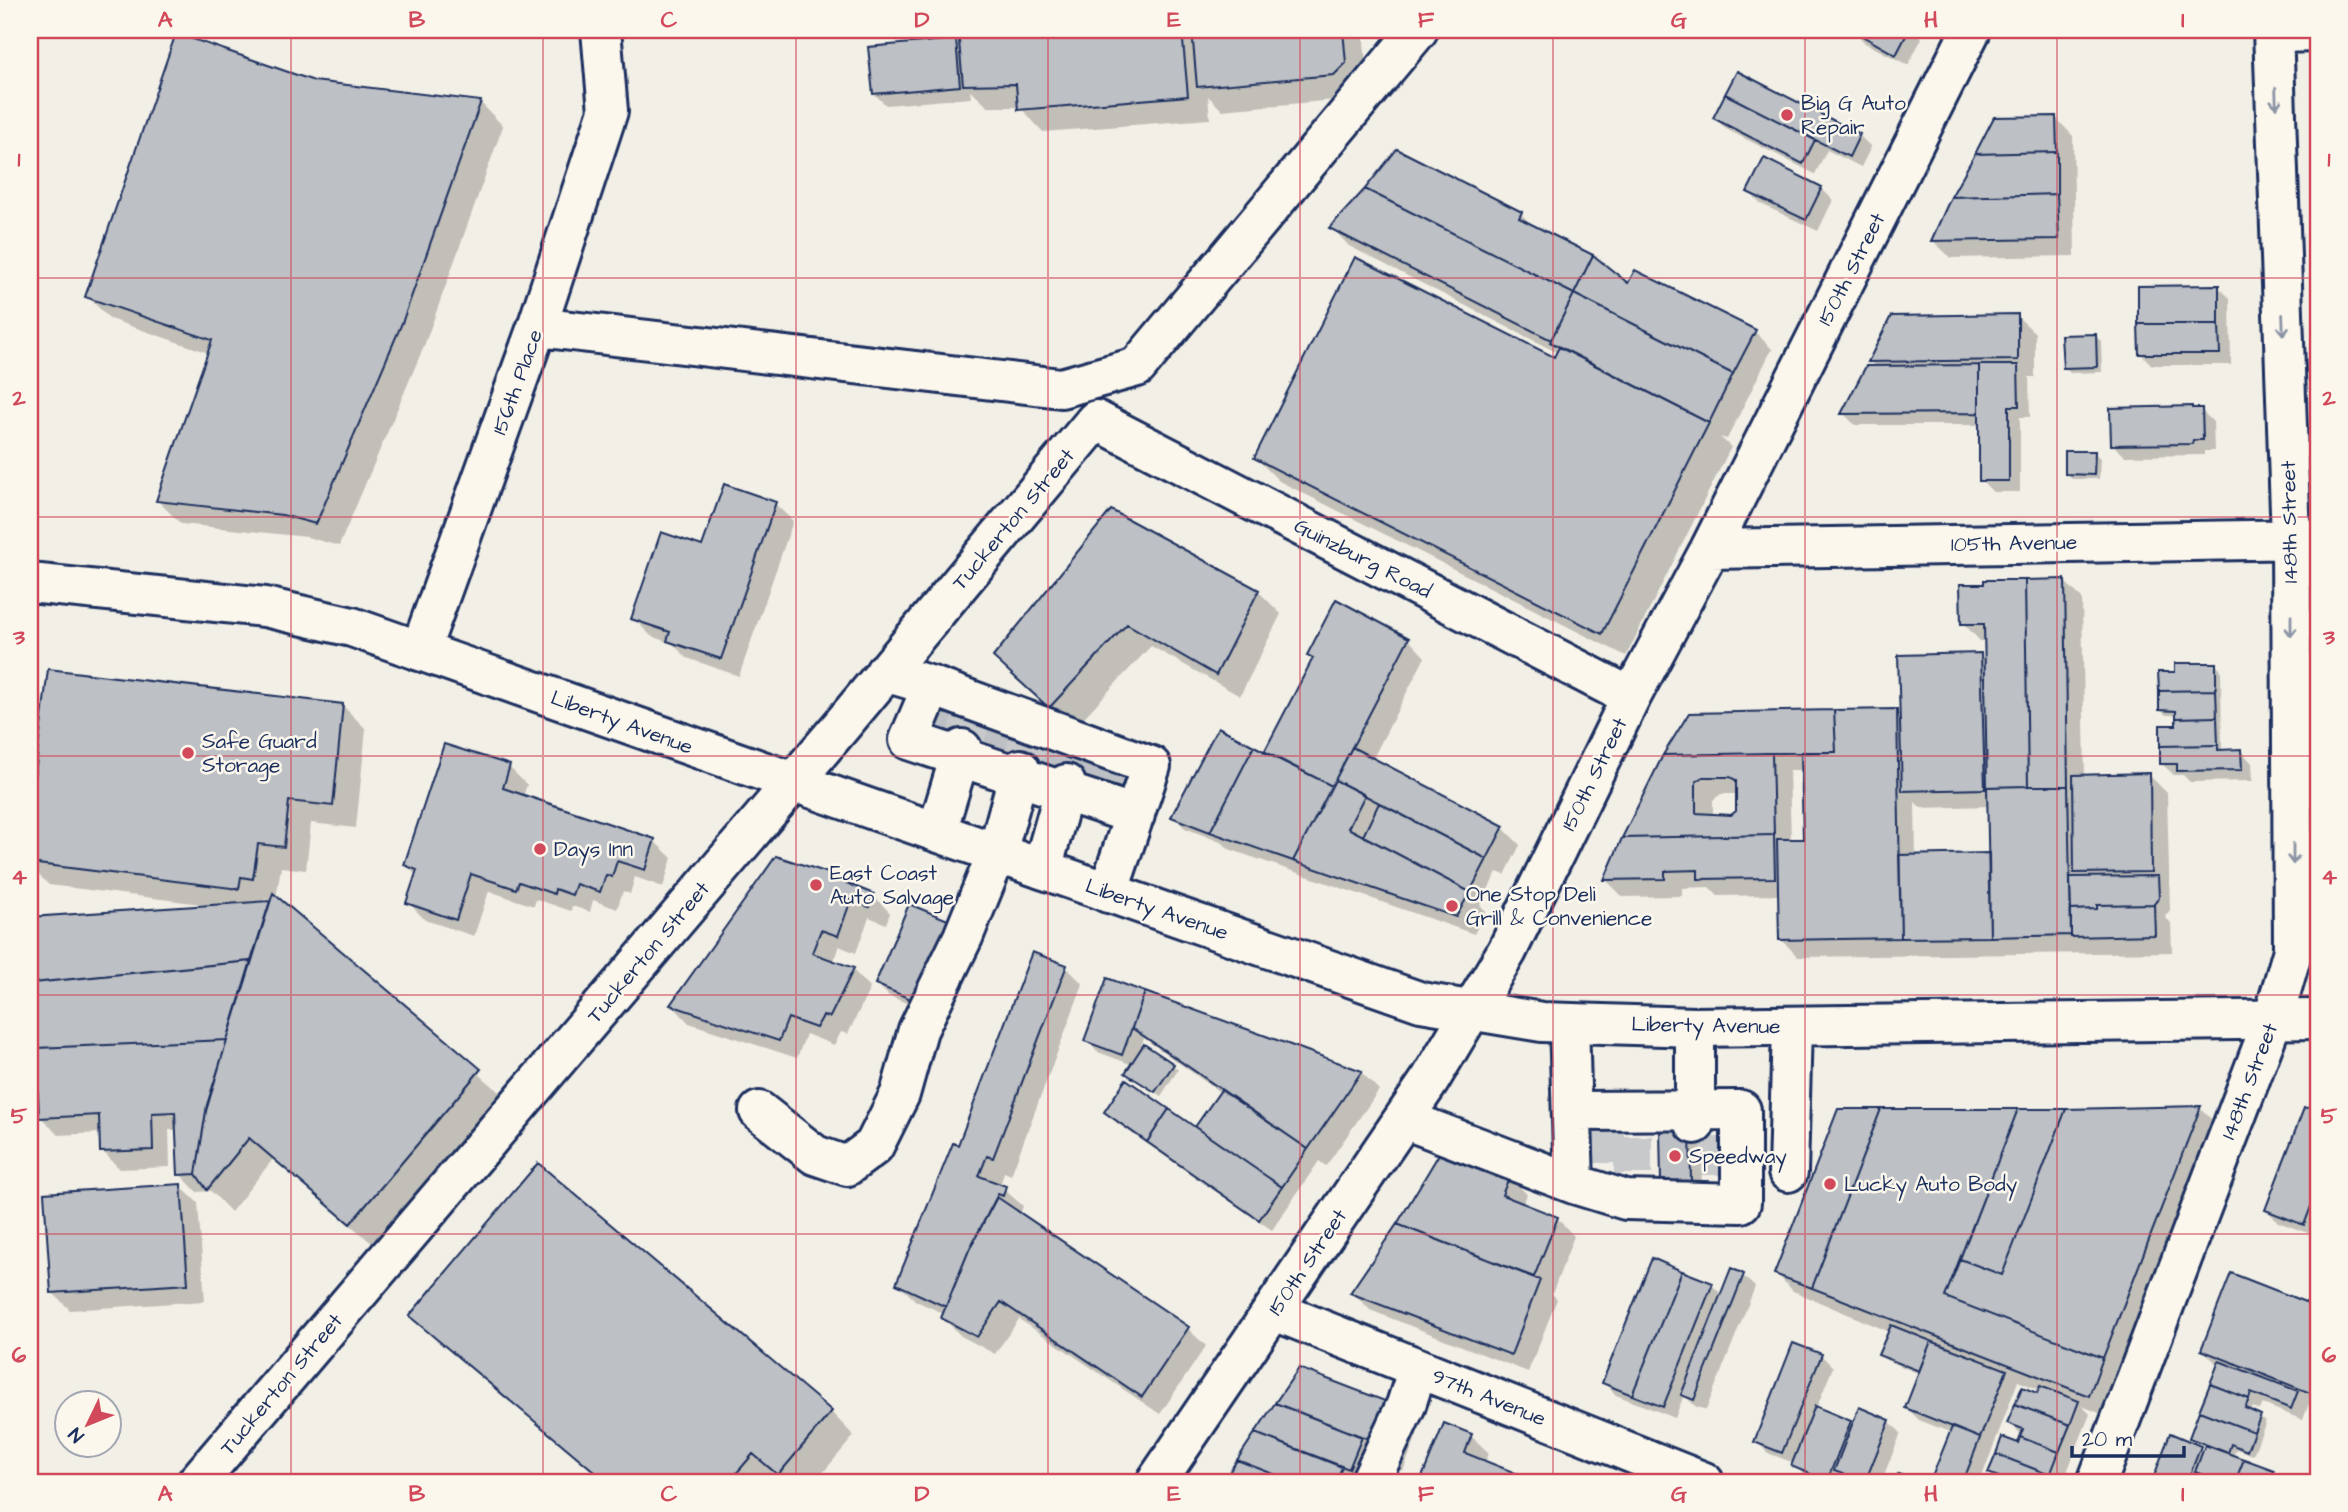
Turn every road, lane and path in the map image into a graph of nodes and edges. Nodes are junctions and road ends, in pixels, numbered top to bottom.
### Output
1 (601, 30) edge
2 (1418, 30) edge
3 (1971, 30) edge
4 (2273, 31) edge
5 (2318, 32) edge
6 (537, 327) junction
7 (1096, 420) joint
8 (2304, 539) edge
9 (1710, 549) junction
10 (30, 583) edge
11 (420, 651) junction
12 (885, 672) junction
13 (933, 686) junction
14 (1631, 697) junction
15 (968, 732) junction
16 (1025, 751) junction
17 (1070, 767) junction
18 (793, 783) junction
19 (1135, 815) junction
20 (937, 832) junction
21 (997, 853) junction
22 (1042, 869) junction
23 (1108, 893) junction
24 (1472, 1009) junction
25 (2273, 1019) junction
26 (2318, 1019) edge
27 (1569, 1023) junction
28 (1792, 1026) junction
29 (1695, 1027) junction
30 (759, 1111) dead end
31 (1610, 1117) junction
32 (1404, 1119) junction
33 (1714, 1120) junction
34 (1790, 1130) junction
35 (1788, 1172) dead end
36 (1610, 1185) junction
37 (1275, 1311) junction
38 (1418, 1368) junction
39 (1652, 1473) edge
40 (197, 1482) edge
41 (1156, 1482) edge
42 (1370, 1482) edge
43 (1704, 1482) edge
44 (2097, 1482) edge

1 - 6 street, 156th Place
2 - 6 street
3 - 9 street, 150th Street
4 - 5 street
4 -> 8 street, 148th Street
6 - 11 street, 156th Place
7 - 12 street, Tuckerton Street
7 - 14 street, Guinzburg Road
8 - 9 street, 105th Avenue
8 -> 25 street, 148th Street
9 - 14 street, 150th Street
10 - 11 street, Liberty Avenue
11 - 18 street, Liberty Avenue
12 - 13 street
12 - 18 street, Tuckerton Street
13 - 15 street
13 - 15 street
14 - 24 street, 150th Street
15 - 16 street
15 - 16 street
15 - 20 street
16 - 17 street
16 - 17 street
16 - 21 street
17 - 19 street
17 - 19 street
17 - 22 street
18 - 20 street, Liberty Avenue
18 - 40 street, Tuckerton Street
19 - 23 street
20 - 21 street, Liberty Avenue
21 - 22 street, Liberty Avenue
21 - 30 street
22 - 23 street, Liberty Avenue
23 - 24 street, Liberty Avenue
24 - 27 street, Liberty Avenue
24 - 32 street, 150th Street
25 - 26 street, Liberty Avenue
25 - 28 street, Liberty Avenue
25 - 44 street, 148th Street
27 - 29 street, Liberty Avenue
27 - 31 street
28 - 29 street, Liberty Avenue
28 - 34 street
29 - 33 street
31 - 33 street
31 - 36 street
32 - 36 street
32 - 37 street, 150th Street
33 - 34 street
33 - 36 street
34 - 35 street
37 - 38 street, 97th Avenue
37 - 41 street, 150th Street
38 - 39 street, 97th Avenue
38 - 42 street
39 - 43 street, 97th Avenue

